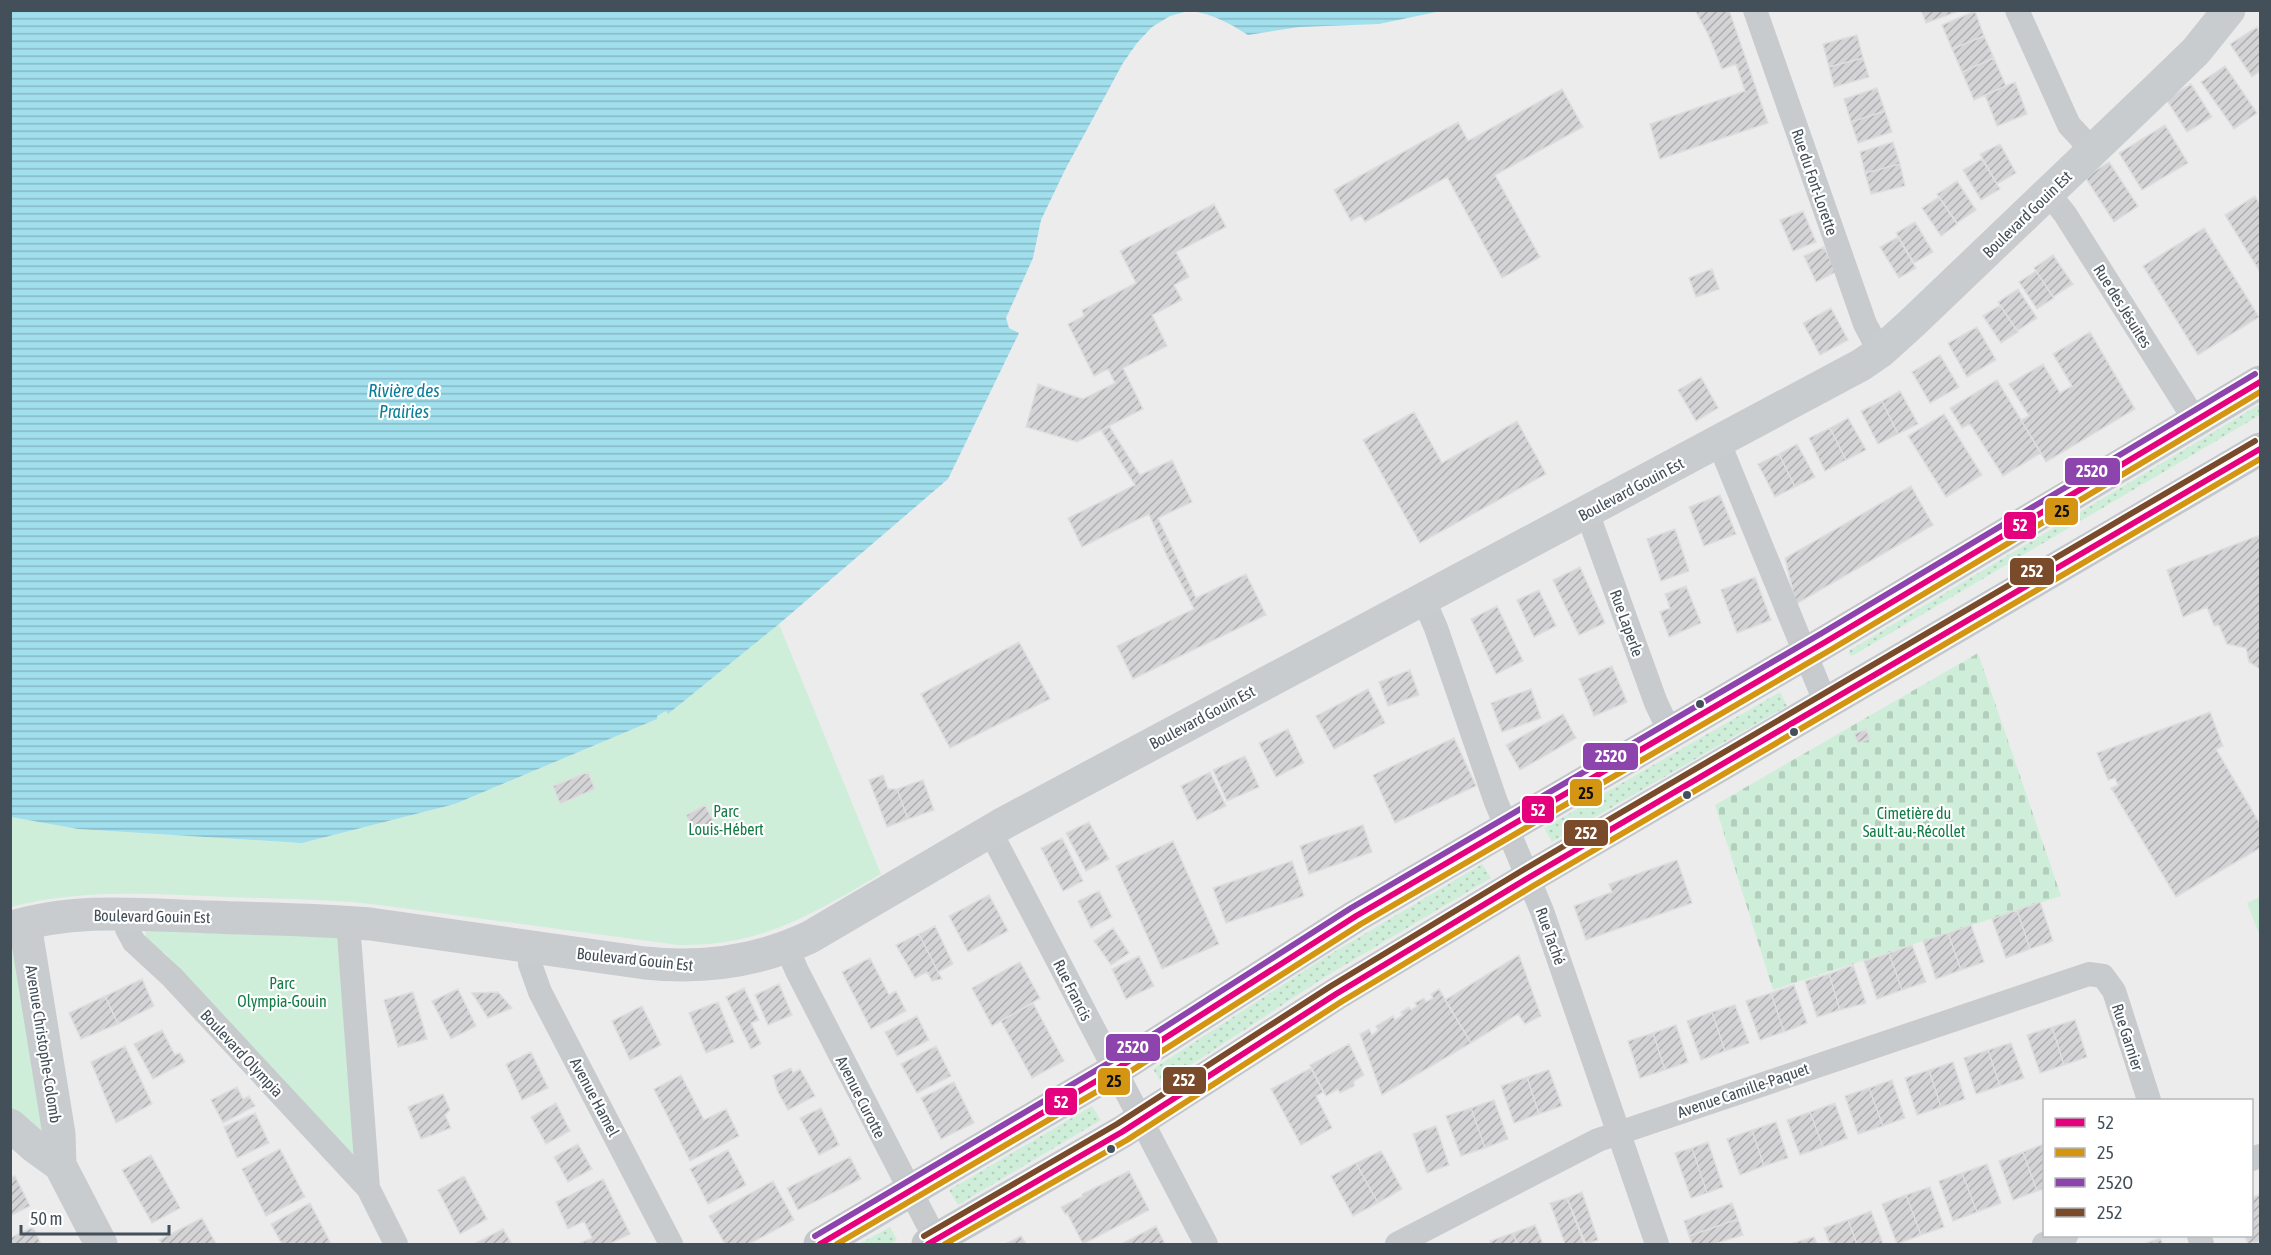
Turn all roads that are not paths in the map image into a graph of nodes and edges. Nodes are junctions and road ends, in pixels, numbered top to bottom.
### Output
1 (1755, 10) edge
2 (2016, 10) edge
3 (2229, 10) edge
4 (2093, 151) junction
5 (2048, 193) junction
6 (1880, 352) junction
7 (2260, 382) edge
8 (2195, 420) junction
9 (1719, 443) junction
10 (2260, 449) edge
11 (1587, 512) junction
12 (1423, 598) junction
13 (1804, 653) junction
14 (1826, 704) junction
15 (1670, 732) junction
16 (1507, 828) junction
17 (990, 831) junction
18 (1528, 878) junction
19 (125, 914) junction
20 (348, 922) junction
21 (18, 926) edge
22 (531, 947) junction
23 (787, 948) junction
24 (2103, 976) joint
25 (1115, 1070) junction
26 (2148, 1099) edge
27 (1141, 1120) junction
28 (10, 1125) edge
29 (1620, 1132) junction
30 (60, 1165) junction
31 (368, 1188) junction
32 (910, 1192) junction
33 (2064, 1237) edge
34 (934, 1243) edge
35 (101, 1245) edge
36 (396, 1245) edge
37 (672, 1245) edge
38 (820, 1245) edge
39 (1206, 1245) edge
40 (1397, 1245) edge
41 (1658, 1245) edge
42 (2044, 1245) edge

1 - 6 street, Rue du Fort-Lorette
2 - 4 street
3 - 4 street, Boulevard Gouin Est
4 - 5 street, Boulevard Gouin Est
5 - 6 street, Boulevard Gouin Est
5 - 8 street, Rue des Jésuites
6 - 9 street, Boulevard Gouin Est
7 - 8 main road
8 - 13 main road
9 - 11 street, Boulevard Gouin Est
9 - 13 street
10 - 14 main road
11 - 12 street, Boulevard Gouin Est
11 - 15 street, Rue Laperle
12 - 16 street, Rue Taché
12 - 17 street, Boulevard Gouin Est
13 - 14 street
13 - 15 main road
14 - 18 main road
15 - 16 main road
16 - 18 street, Rue Taché
16 - 25 main road
17 - 23 street, Boulevard Gouin Est
17 - 25 street, Rue Francis
18 - 27 main road
18 - 29 street, Rue Taché
19 - 20 street, Boulevard Gouin Est
19 - 21 street, Boulevard Gouin Est
19 - 31 street, Boulevard Olympia
20 - 22 street, Boulevard Gouin Est
20 - 31 street, Boulevard Olympia
21 - 30 street, Avenue Christophe-Colomb
22 - 23 street, Boulevard Gouin Est
22 - 37 street, Avenue Hamel
23 - 32 street, Avenue Curotte
24 - 26 street, Rue Garnier
24 - 29 street, Avenue Camille-Paquet
25 - 27 street, Rue Francis
25 - 32 main road
27 - 34 main road
27 - 39 street, Rue Francis
28 - 30 street, Avenue Christophe-Colomb
29 - 40 street, Avenue Camille-Paquet
29 - 41 street, Rue Taché
30 - 35 street, Avenue Christophe-Colomb
31 - 36 street, Boulevard Olympia
32 - 34 street, Avenue Curotte
32 - 38 main road
33 - 42 street

